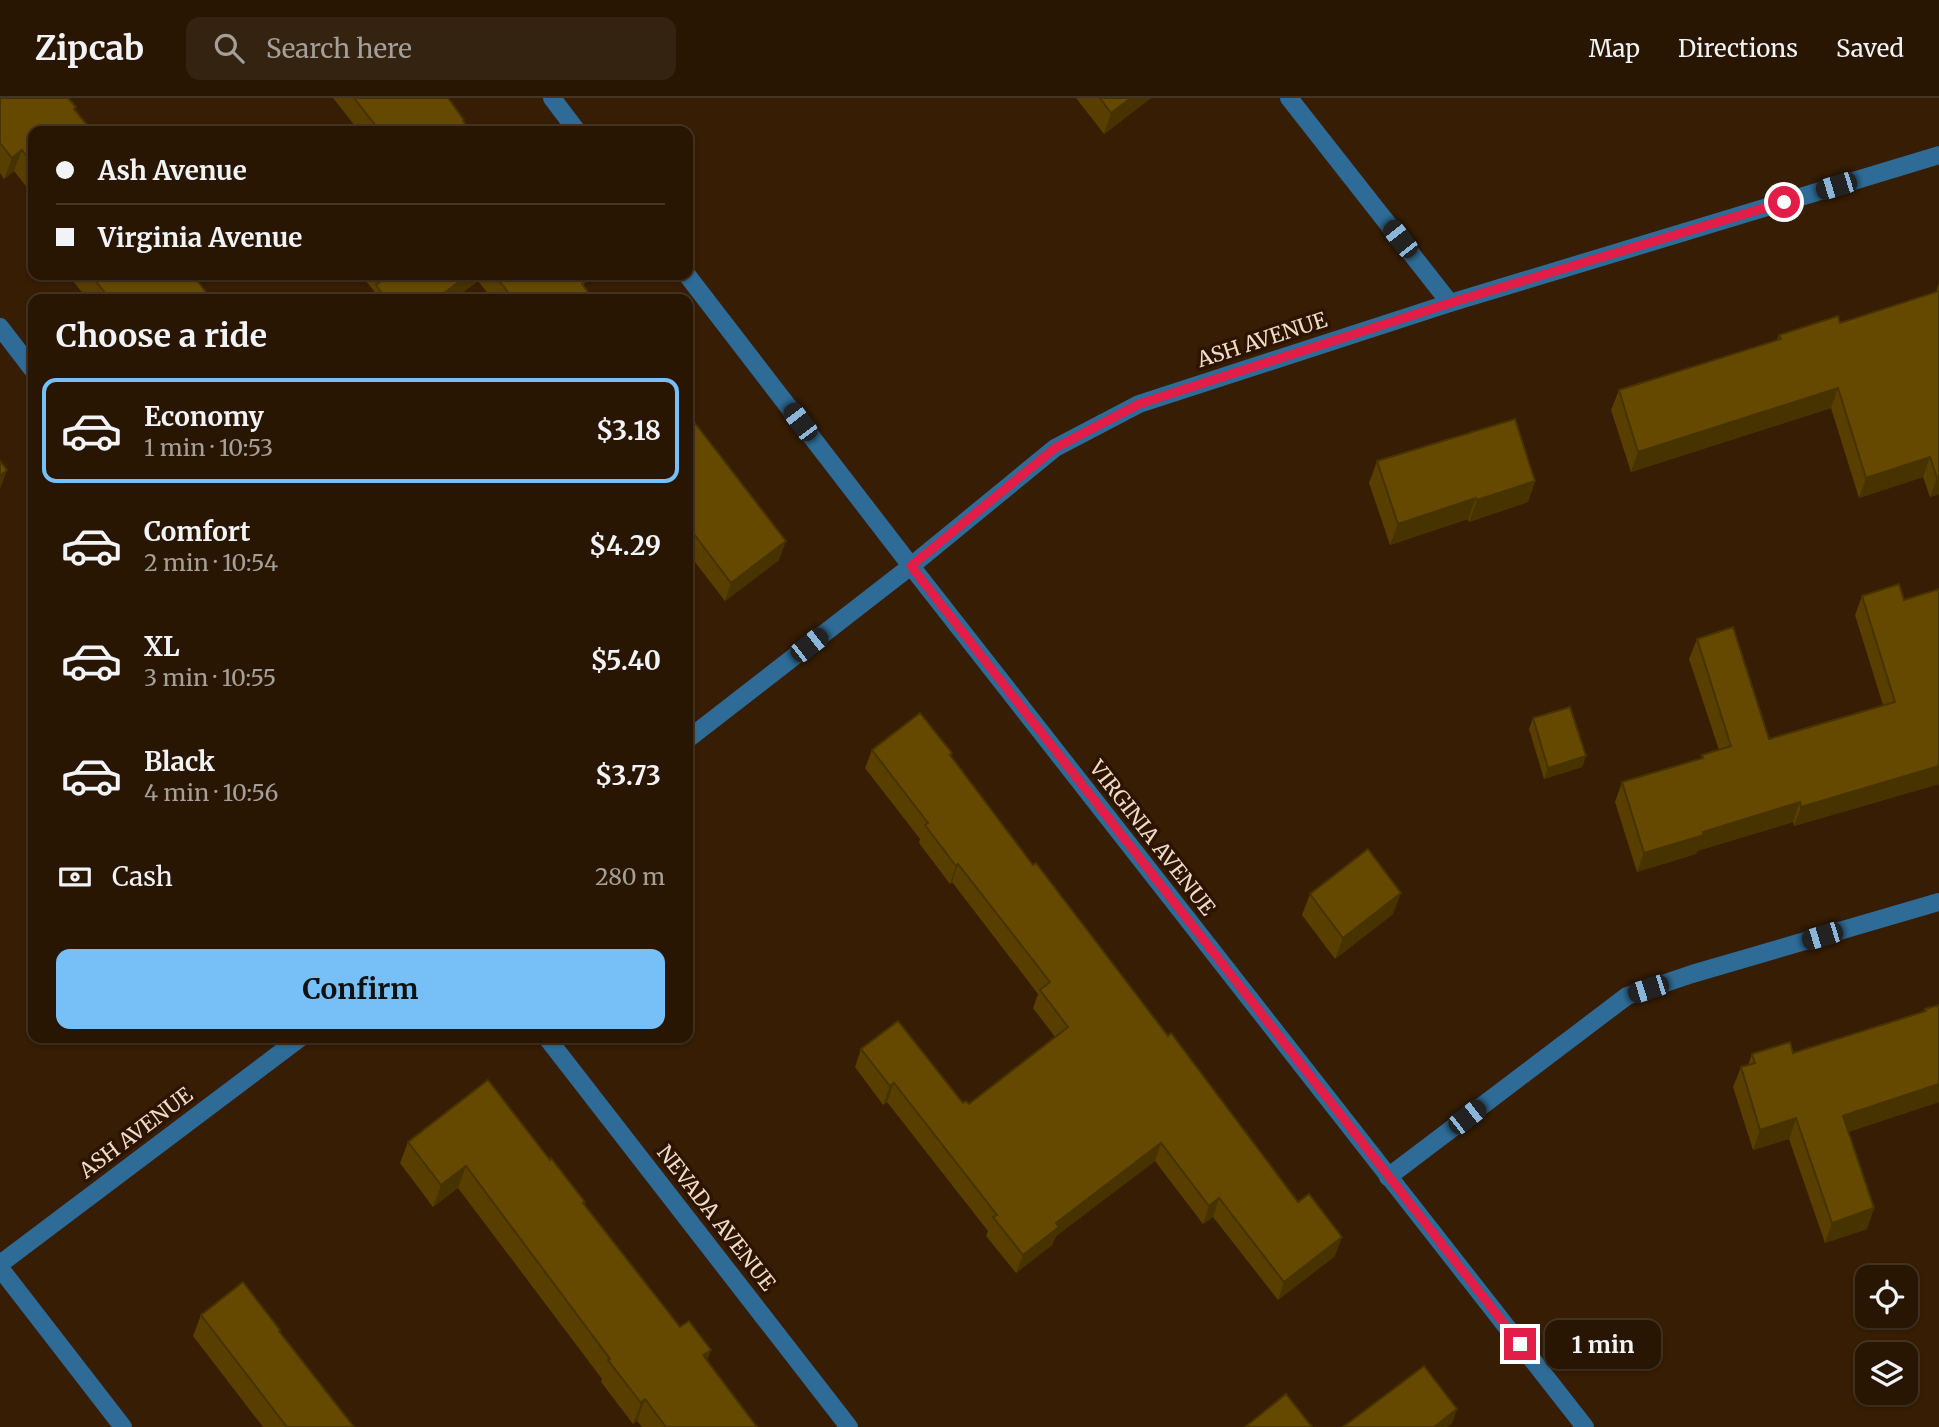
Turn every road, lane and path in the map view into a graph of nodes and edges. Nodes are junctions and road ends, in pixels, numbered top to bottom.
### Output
1 (551, 98) edge
2 (1289, 98) edge
3 (573, 126) edge
4 (1939, 155) edge
5 (691, 280) edge
6 (1450, 303) junction
7 (0, 327) edge
8 (28, 363) edge
9 (911, 566) junction
10 (693, 735) edge
11 (1939, 902) edge
12 (293, 1043) edge
13 (551, 1043) edge
14 (1388, 1177) junction
15 (0, 1266) edge
16 (123, 1427) edge
17 (849, 1427) edge
18 (1586, 1427) edge

1 - 3 street
2 - 6 street
4 - 6 street, ASH AVENUE
5 - 9 street, VIRGINIA AVENUE
6 - 9 street, ASH AVENUE
7 - 8 street
9 - 10 street, ASH AVENUE
9 - 14 street, VIRGINIA AVENUE
11 - 14 street
12 - 15 street, ASH AVENUE
13 - 17 street, NEVADA AVENUE
14 - 18 street, VIRGINIA AVENUE
15 - 16 street

